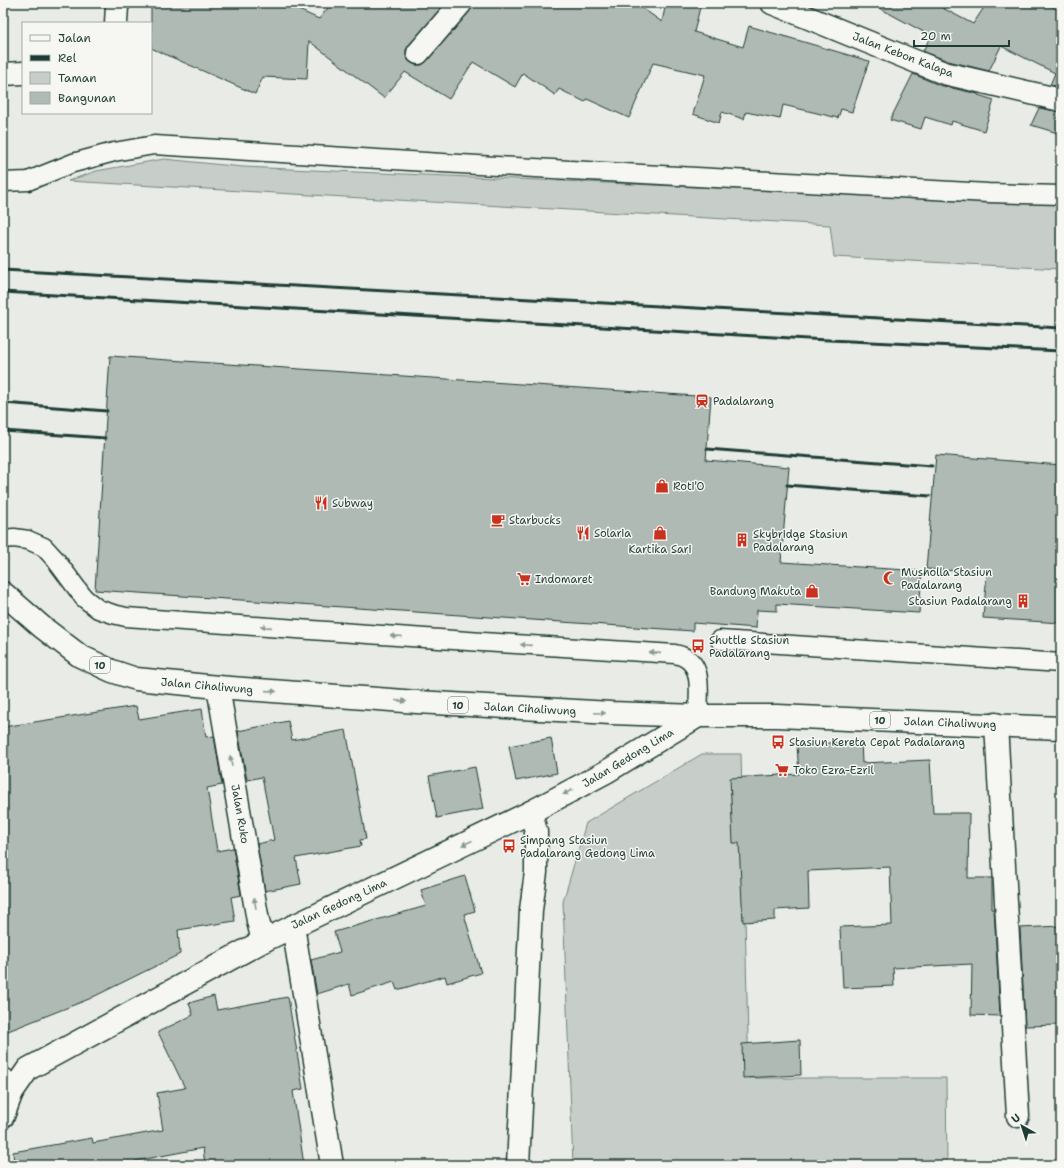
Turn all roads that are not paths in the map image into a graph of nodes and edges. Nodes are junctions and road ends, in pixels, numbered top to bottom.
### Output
1 (119, 3) edge
2 (461, 3) edge
3 (772, 3) edge
4 (116, 22) edge
5 (418, 53) dead end
6 (22, 73) edge
7 (3, 74) edge
8 (1061, 100) edge
9 (3, 182) edge
10 (1061, 194) edge
11 (3, 539) edge
12 (3, 593) edge
13 (720, 640) dead end
14 (1061, 663) edge
15 (218, 687) junction
16 (698, 716) junction
17 (996, 724) junction
18 (1061, 728) edge
19 (531, 812) junction
20 (294, 926) junction
21 (263, 941) junction
22 (8, 1085) edge
23 (3, 1116) edge
24 (1018, 1116) dead end
25 (332, 1165) edge
26 (518, 1165) edge

1 - 4 main road
2 - 5 main road
3 - 8 main road, Jalan Kebon Kalapa
6 - 7 main road
9 - 10 lane
16 -> 11 lane
12 - 15 main road, Jalan Cihaliwung / 10
13 - 14 lane
15 -> 16 main road, Jalan Cihaliwung / 10
21 -> 15 main road, Jalan Ruko
16 - 17 main road, Jalan Cihaliwung / 10
16 -> 19 main road, Jalan Gedong Lima
17 - 18 main road, Jalan Cihaliwung / 10
17 - 24 main road
19 -> 20 main road, Jalan Gedong Lima
19 - 26 main road
20 - 21 main road, Jalan Gedong Lima
20 - 25 main road
21 - 22 main road, Jalan Gedong Lima
22 - 23 main road, Jalan Gedong Lima

